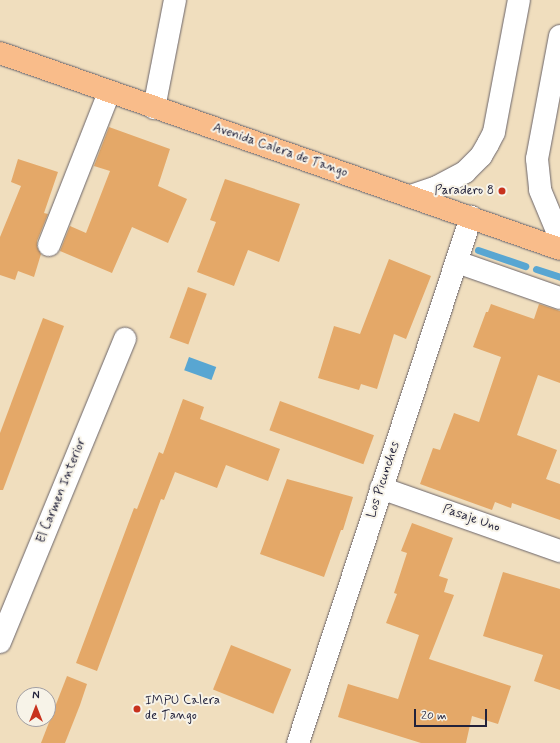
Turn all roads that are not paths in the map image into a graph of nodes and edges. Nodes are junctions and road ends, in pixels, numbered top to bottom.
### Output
1 (175, 0) edge
2 (519, 0) edge
3 (560, 36) edge
4 (0, 53) edge
5 (109, 92) junction
6 (154, 108) junction
7 (411, 196) junction
8 (471, 217) junction
9 (560, 238) edge
10 (49, 245) dead end
11 (560, 249) edge
12 (457, 262) junction
13 (560, 298) edge
14 (125, 339) dead end
15 (382, 488) junction
16 (560, 551) edge
17 (0, 642) edge
18 (298, 743) edge

1 - 6 street
2 - 7 street
3 - 9 street
4 - 5 main road, Avenida Calera de Tango
5 - 6 main road, Avenida Calera de Tango
5 - 10 street
6 - 7 main road, Avenida Calera de Tango
7 - 8 main road, Avenida Calera de Tango
8 - 11 main road, Avenida Calera de Tango
8 - 12 street, Los Picunches
12 - 13 street
12 - 15 street, Los Picunches
14 - 17 street, El Carmen Interior
15 - 16 street, Pasaje Uno
15 - 18 street, Los Picunches

